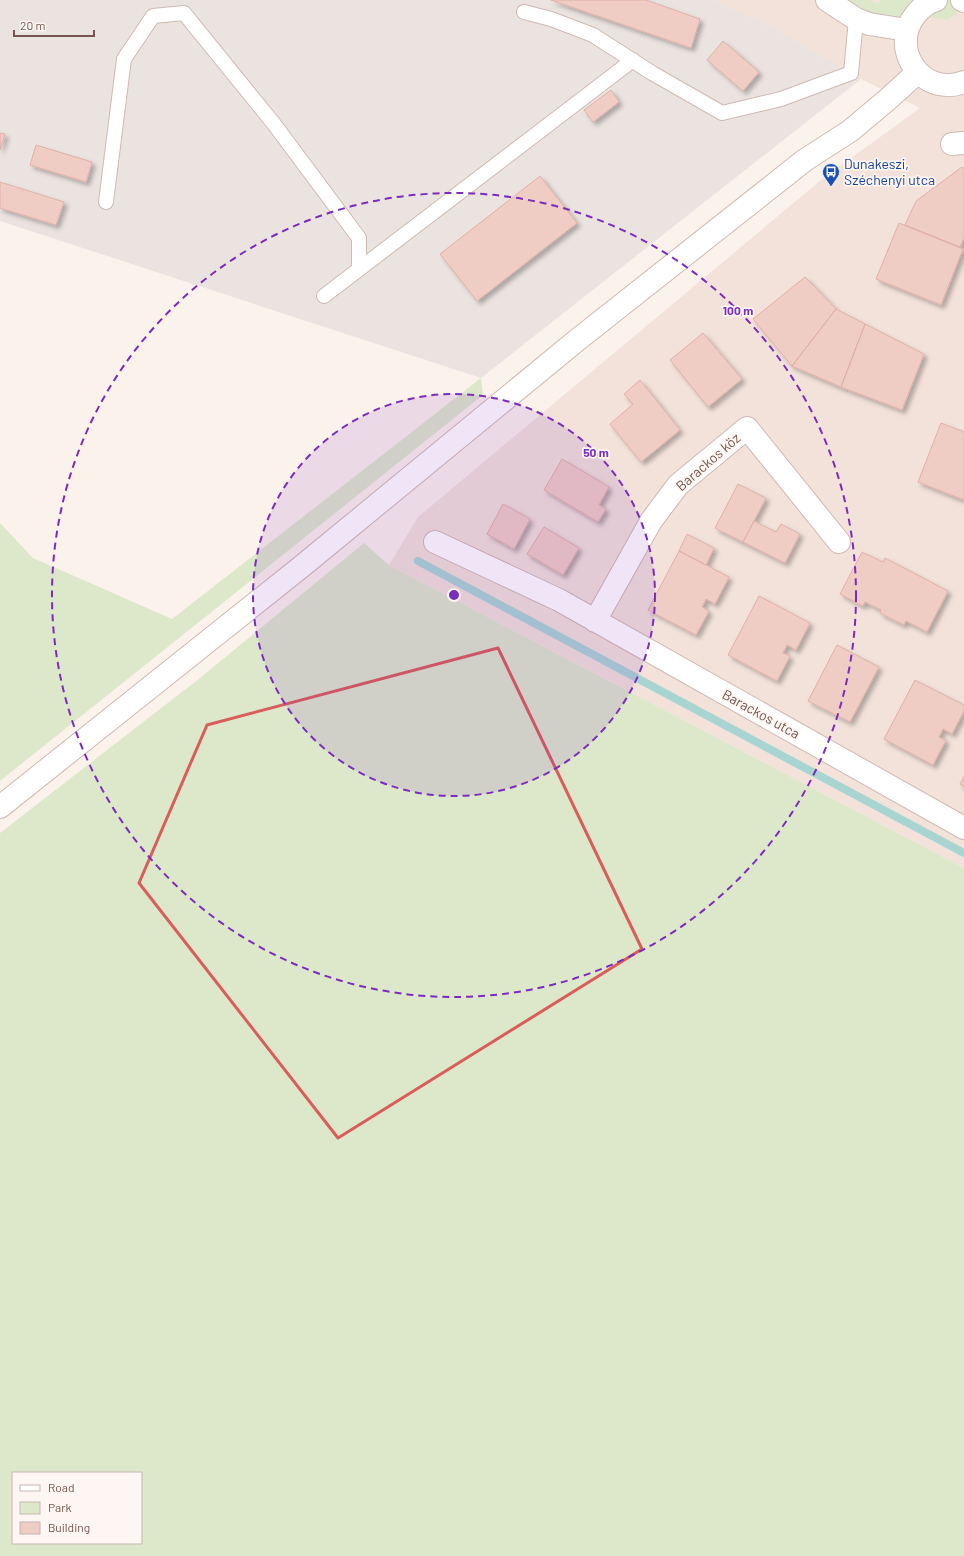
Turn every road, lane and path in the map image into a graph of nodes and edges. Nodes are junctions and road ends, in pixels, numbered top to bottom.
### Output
1 (827, 0) edge
2 (936, 0) edge
3 (524, 12) dead end
4 (856, 19) junction
5 (907, 30) junction
6 (633, 60) junction
7 (918, 72) junction
8 (964, 82) edge
9 (106, 202) dead end
10 (360, 268) junction
11 (324, 296) dead end
12 (435, 542) dead end
13 (839, 542) dead end
14 (595, 621) junction
15 (0, 807) edge
16 (964, 828) edge

1 - 4 street
2 - 5 street
3 - 6 lane
4 - 5 street
4 - 6 lane
5 - 7 street
6 - 10 lane
7 - 8 street
7 - 15 street
9 - 10 lane
10 - 11 lane
12 - 14 street, Barackos utca
13 - 14 street, Barackos köz
14 - 16 street, Barackos utca

